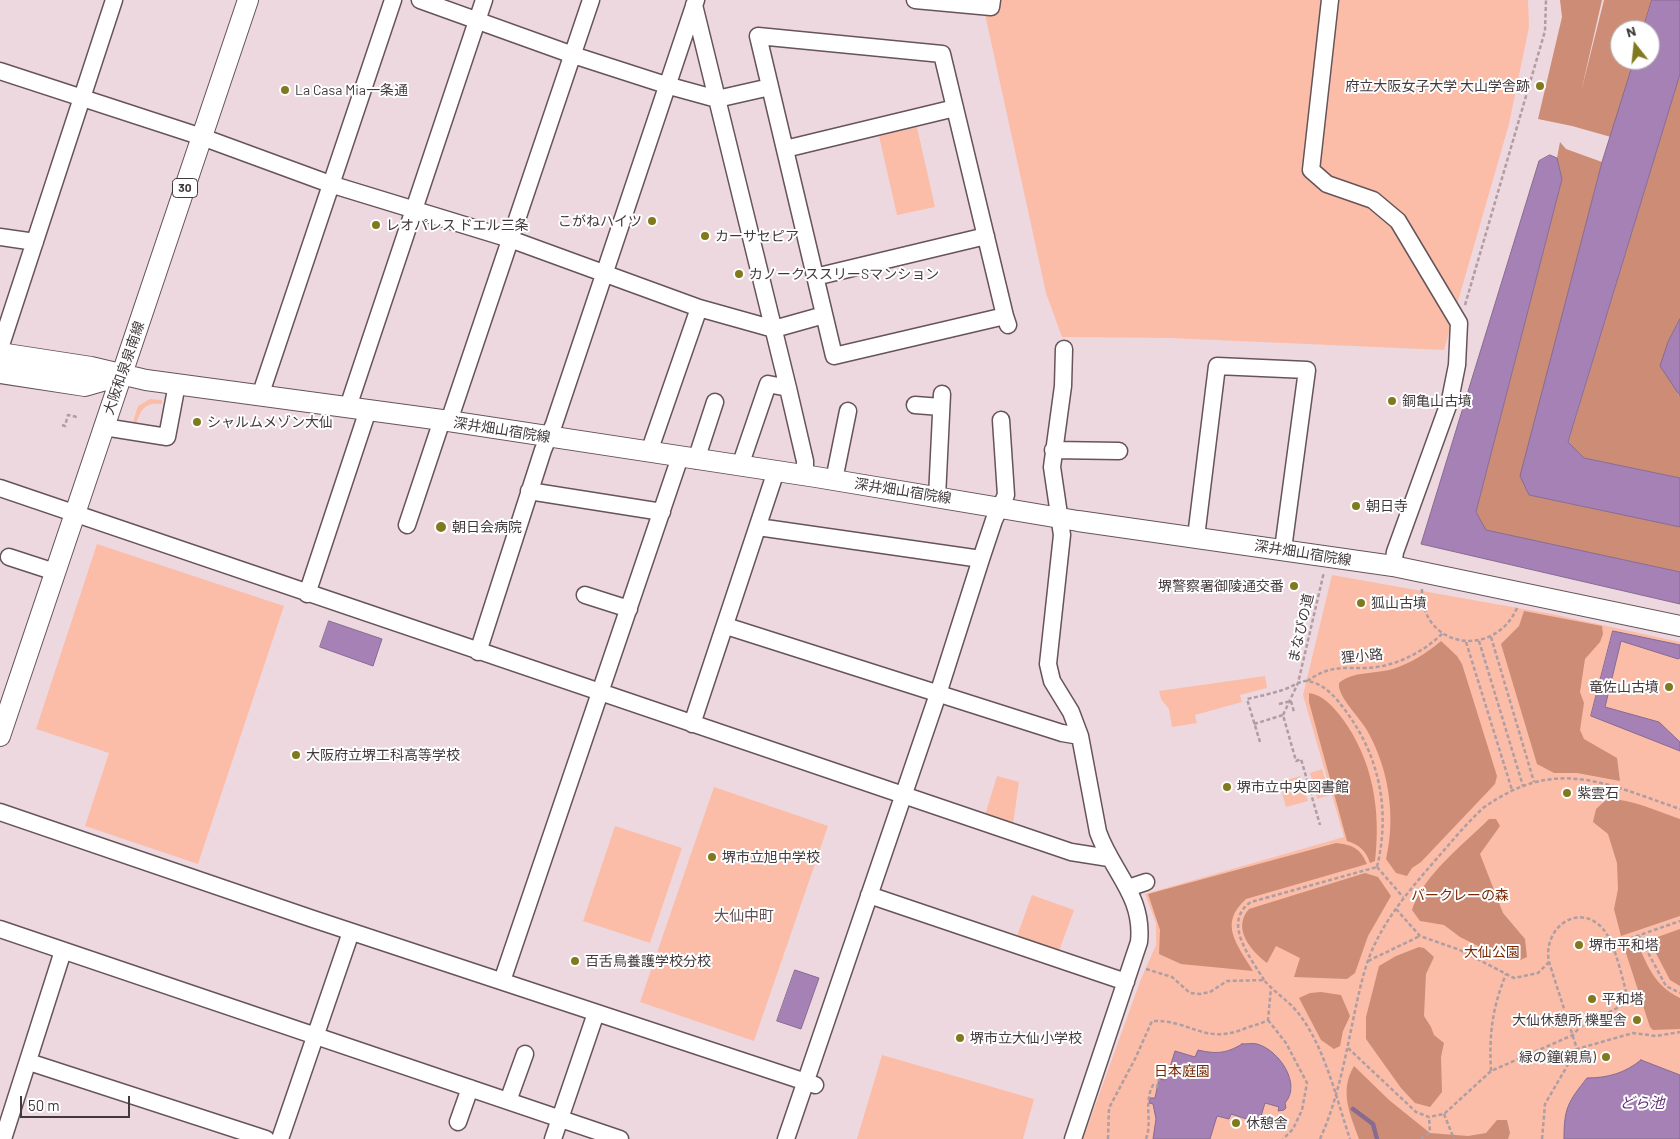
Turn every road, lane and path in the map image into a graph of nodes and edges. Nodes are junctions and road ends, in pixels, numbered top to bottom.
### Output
1 (114, 0) edge
2 (248, 0) edge
3 (393, 0) edge
4 (420, 0) edge
5 (484, 0) edge
6 (591, 0) edge
7 (915, 0) edge
8 (992, 0) edge
9 (1330, 0) edge
10 (1546, 0) edge
11 (695, 3) edge
12 (477, 21) junction
13 (573, 55) junction
14 (0, 71) edge
15 (666, 85) junction
16 (770, 87) junction
17 (82, 99) junction
18 (717, 99) junction
19 (955, 108) junction
20 (202, 137) junction
21 (785, 149) junction
22 (330, 184) junction
23 (414, 208) junction
24 (986, 236) junction
25 (0, 237) edge
26 (510, 239) junction
27 (35, 242) junction
28 (603, 274) junction
29 (815, 277) junction
30 (699, 308) junction
31 (824, 315) junction
32 (1459, 323) junction
33 (774, 329) junction
34 (0, 348) edge
35 (1064, 349) dead end
36 (0, 353) edge
37 (0, 373) edge
38 (122, 375) junction
39 (177, 384) junction
40 (788, 388) junction
41 (260, 396) junction
42 (716, 402) dead end
43 (915, 405) dead end
44 (348, 407) junction
45 (368, 410) junction
46 (848, 411) dead end
47 (77, 417) dead end
48 (1001, 420) dead end
49 (446, 421) junction
50 (62, 425) dead end
51 (104, 427) junction
52 (548, 437) junction
53 (1053, 450) junction
54 (1119, 451) dead end
55 (649, 452) junction
56 (688, 458) junction
57 (740, 466) junction
58 (776, 471) junction
59 (806, 476) junction
60 (834, 480) junction
61 (0, 488) edge
62 (529, 491) junction
63 (937, 497) junction
64 (1000, 507) junction
65 (662, 512) junction
66 (76, 513) junction
67 (1062, 518) junction
68 (407, 525) dead end
69 (758, 527) junction
70 (1196, 537) junction
71 (1283, 549) junction
72 (10, 557) dead end
73 (981, 559) junction
74 (1392, 566) junction
75 (55, 572) junction
76 (1323, 577) dead end
77 (1423, 584) dead end
78 (307, 594) junction
79 (585, 595) dead end
80 (1519, 602) dead end
81 (629, 609) junction
82 (726, 626) junction
83 (1680, 626) edge
84 (1443, 633) junction
85 (1491, 637) junction
86 (1479, 641) junction
87 (1466, 642) junction
88 (478, 652) junction
89 (1307, 681) junction
90 (1298, 683) junction
91 (601, 693) junction
92 (938, 694) junction
93 (1290, 701) junction
94 (1280, 704) dead end
95 (1294, 712) dead end
96 (1282, 716) junction
97 (692, 724) junction
98 (1254, 724) junction
99 (0, 736) edge
100 (1080, 736) junction
101 (1260, 742) dead end
102 (1534, 782) junction
103 (1523, 786) junction
104 (1512, 790) junction
105 (904, 794) junction
106 (1680, 809) edge
107 (0, 812) edge
108 (1320, 825) dead end
109 (1110, 858) junction
110 (1377, 867) junction
111 (1146, 882) dead end
112 (1128, 888) junction
113 (868, 894) junction
114 (1403, 897) junction
115 (1396, 909) junction
116 (1680, 921) edge
117 (0, 929) edge
118 (351, 932) junction
119 (1420, 936) junction
120 (1639, 936) junction
121 (1611, 945) junction
122 (63, 951) junction
123 (1368, 961) junction
124 (1549, 962) junction
125 (1141, 967) dead end
126 (1506, 974) junction
127 (1264, 980) junction
128 (502, 981) junction
129 (1126, 982) junction
130 (1270, 988) junction
131 (1680, 993) edge
132 (596, 1012) junction
133 (1268, 1020) junction
134 (1680, 1032) edge
135 (1573, 1035) junction
136 (315, 1036) junction
137 (1348, 1048) junction
138 (1577, 1049) junction
139 (524, 1054) dead end
140 (28, 1062) junction
141 (1491, 1071) junction
142 (1159, 1079) dead end
143 (810, 1083) junction
144 (470, 1088) junction
145 (1336, 1095) junction
146 (508, 1101) junction
147 (1444, 1114) junction
148 (1429, 1118) junction
149 (560, 1119) junction
150 (458, 1122) dead end
151 (3, 1139) edge
152 (266, 1139) edge
153 (280, 1139) edge
154 (553, 1139) edge
155 (620, 1139) edge
156 (786, 1139) edge
157 (1073, 1139) edge
158 (1108, 1139) edge
159 (1146, 1139) edge
160 (1283, 1139) edge
161 (1320, 1139) edge
162 (1350, 1139) edge
163 (1422, 1139) edge
164 (1454, 1139) edge
165 (1542, 1139) edge

1 - 17 street
2 - 20 main road, 大阪和泉泉南線 / 30
3 - 22 street
4 - 12 street
5 - 12 street
6 - 13 street
7 - 8 street
9 - 32 street
10 - 32 path
11 - 15 street
11 - 18 street
12 - 13 street
12 - 23 street
13 - 15 street
13 - 26 street
14 - 17 street
15 - 18 street
15 - 28 street
16 - 18 street
16 - 19 street
16 - 21 street
17 - 20 street
17 - 27 street
18 - 33 street
19 - 21 street
19 - 24 street
20 - 22 street
20 - 38 main road, 大阪和泉泉南線 / 30
21 - 29 street
22 - 23 street
22 - 41 street
23 - 26 street
23 - 44 street
24 - 29 street
24 - 31 street
25 - 27 street
26 - 28 street
26 - 49 street
27 - 34 street
28 - 30 street
28 - 52 street
29 - 31 street
30 - 33 street
30 - 55 street
31 - 33 street
32 - 74 street
33 - 40 street
35 - 53 street
36 - 38 main road, 深井畑山宿院線
37 - 38 main road, 深井畑山宿院線
38 - 39 main road, 深井畑山宿院線
38 - 51 main road, 大阪和泉泉南線 / 30
39 - 41 main road, 深井畑山宿院線
39 - 51 street
40 - 57 street
40 - 59 street
41 - 44 main road, 深井畑山宿院線
42 - 56 street
43 - 63 street
44 - 45 main road, 深井畑山宿院線
45 - 49 main road, 深井畑山宿院線
45 - 78 street
46 - 60 street
47 - 50 path
48 - 64 street
49 - 52 main road, 深井畑山宿院線
49 - 68 street
51 - 66 main road, 大阪和泉泉南線 / 30
52 - 55 main road, 深井畑山宿院線
52 - 62 street
53 - 54 street
53 - 67 street
55 - 56 main road, 深井畑山宿院線
56 - 57 main road, 深井畑山宿院線
56 - 65 street
57 - 58 main road, 深井畑山宿院線
58 - 59 main road, 深井畑山宿院線
58 - 69 street
59 - 60 main road, 深井畑山宿院線
60 - 63 main road, 深井畑山宿院線
61 - 66 street
62 - 65 street
62 - 88 street
63 - 64 main road, 深井畑山宿院線
64 - 67 main road, 深井畑山宿院線
64 - 73 street
65 - 81 street
66 - 75 main road, 大阪和泉泉南線 / 30
66 - 78 street
67 - 70 main road, 深井畑山宿院線
67 - 100 street
69 - 73 street
69 - 82 street
70 - 71 main road, 深井畑山宿院線
70 - 71 street
71 - 74 main road, 深井畑山宿院線
72 - 75 street
73 - 92 street
74 - 83 main road, 深井畑山宿院線
75 - 99 main road, 大阪和泉泉南線 / 30
76 - 90 path, まなびの道
77 - 84 path
78 - 88 street
79 - 81 street
80 - 85 path
81 - 91 street
82 - 92 street
82 - 97 street
84 - 87 path
84 - 89 path, 狸小路
85 - 86 path
85 - 102 path
86 - 87 path
86 - 103 path
87 - 104 path
88 - 91 street
89 - 90 path, 狸小路
89 - 110 path
90 - 93 path, まなびの道
90 - 98 path, 狸小路
91 - 97 street
91 - 128 street
92 - 100 street
92 - 105 street
93 - 94 path
93 - 95 path
93 - 96 path, まなびの道
96 - 98 path
96 - 108 path
97 - 105 street
98 - 101 path
100 - 109 street
102 - 103 path
102 - 106 path
103 - 104 path
104 - 114 path
105 - 109 street
105 - 113 street
107 - 118 street
109 - 112 street
110 - 114 path
110 - 127 path
111 - 112 street
112 - 129 street
113 - 129 street
113 - 143 street
114 - 115 path
115 - 119 path
115 - 123 path
116 - 120 path
117 - 122 street
118 - 128 street
118 - 136 street
119 - 123 path
119 - 126 path
120 - 121 path
120 - 131 path
121 - 124 path
121 - 135 path
122 - 136 street
122 - 140 street
123 - 137 path
124 - 126 path
124 - 135 path
125 - 127 path
126 - 141 path
127 - 130 path
128 - 132 street
129 - 157 street
130 - 133 path
130 - 145 path
132 - 143 street
132 - 149 street
133 - 158 path
133 - 160 path
134 - 138 path
135 - 138 path
135 - 141 path
136 - 144 street
136 - 153 street
137 - 145 path
137 - 148 path
138 - 165 path
139 - 146 street
140 - 151 street
140 - 152 street
141 - 147 path
142 - 159 path
143 - 156 street
144 - 146 street
144 - 150 street
145 - 161 path
145 - 162 path
146 - 149 street
147 - 148 path
147 - 164 path
148 - 163 path
149 - 154 street
149 - 155 street

